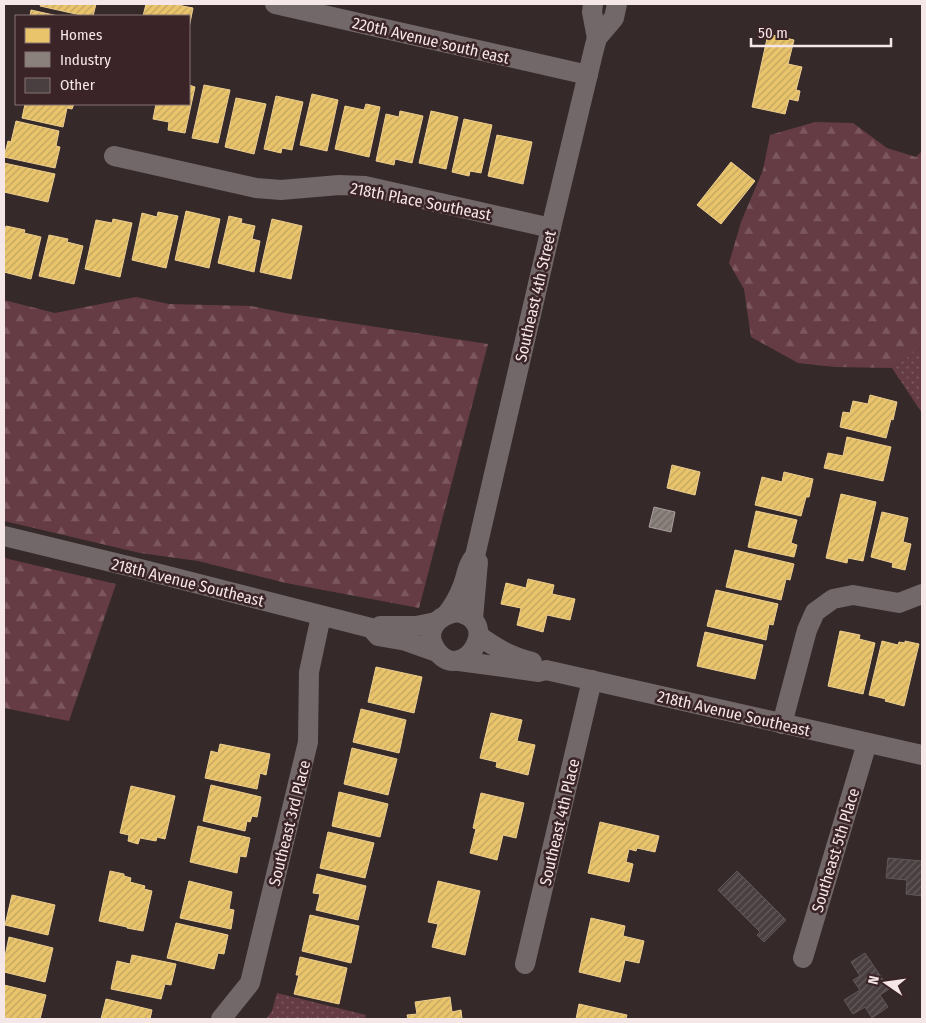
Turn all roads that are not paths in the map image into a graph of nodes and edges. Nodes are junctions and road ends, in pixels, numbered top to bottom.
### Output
1 (275, 4) edge
2 (593, 4) edge
3 (617, 4) edge
4 (597, 38) junction
5 (588, 75) junction
6 (114, 156) dead end
7 (551, 228) junction
8 (4, 536) edge
9 (475, 556) junction
10 (922, 594) edge
11 (321, 616) junction
12 (442, 618) junction
13 (476, 627) junction
14 (371, 628) junction
15 (437, 652) junction
16 (459, 661) junction
17 (546, 670) junction
18 (592, 680) junction
19 (782, 724) junction
20 (867, 743) junction
21 (922, 756) edge
22 (803, 958) dead end
23 (525, 964) dead end
24 (220, 1019) edge

1 - 5 street, 220th Avenue south east
2 - 4 street, Southeast 4th Street
3 - 4 street, Southeast 4th Street
4 - 5 street, Southeast 4th Street
5 - 7 street, Southeast 4th Street
6 - 7 street, 218th Place Southeast
7 - 9 street, Southeast 4th Street
8 - 11 street, 218th Avenue Southeast
9 - 12 street, Southeast 4th Street
9 - 13 street, Southeast 4th Street
10 - 19 street
11 - 14 street, 218th Avenue Southeast
11 - 24 street, Southeast 3rd Place
12 - 13 street
12 - 14 street, 218th Avenue Southeast
12 - 15 street
13 - 16 street
13 - 17 street, 218th Avenue Southeast
14 - 15 street, 218th Avenue Southeast
15 - 16 street
16 - 17 street, 218th Avenue Southeast
17 - 18 street, 218th Avenue Southeast
18 - 19 street, 218th Avenue Southeast
18 - 23 street, Southeast 4th Place
19 - 20 street, 218th Avenue Southeast
20 - 21 street, 218th Avenue Southeast
20 - 22 street, Southeast 5th Place

